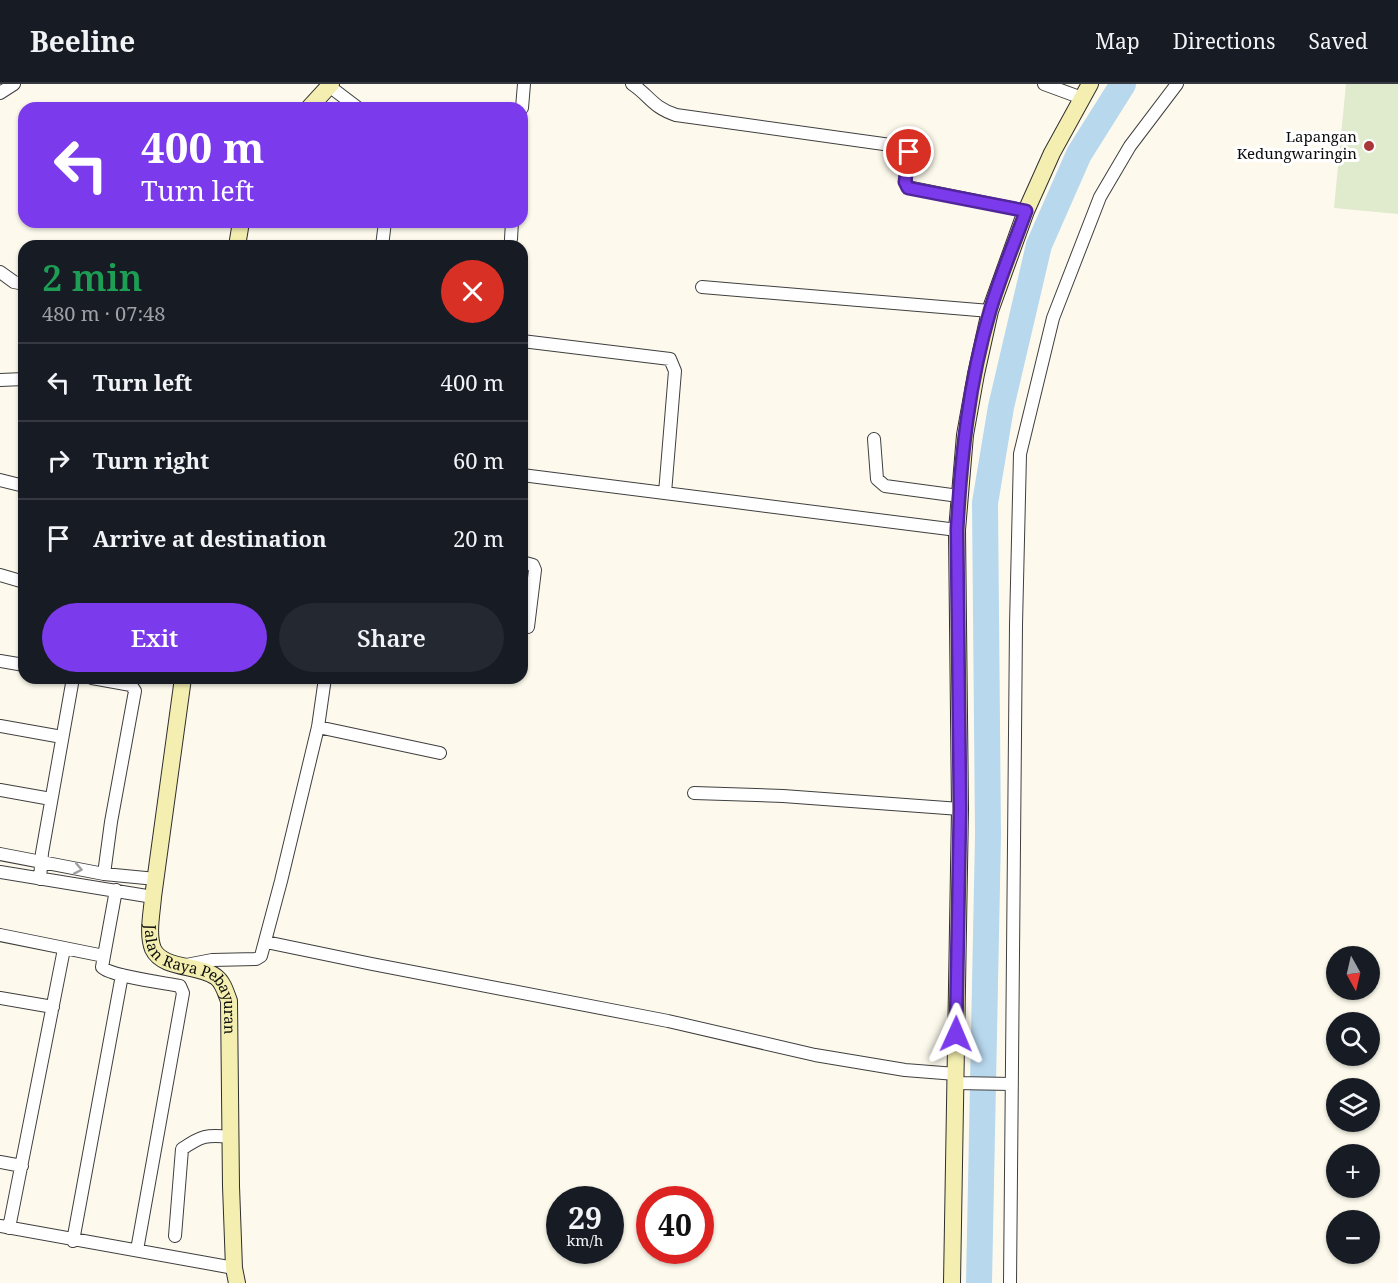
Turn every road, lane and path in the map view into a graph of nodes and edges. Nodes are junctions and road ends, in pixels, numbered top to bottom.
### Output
1 (14, 84) edge
2 (524, 84) edge
3 (1044, 84) edge
4 (1177, 84) edge
5 (330, 85) edge
6 (634, 85) edge
7 (1086, 91) edge
8 (0, 93) edge
9 (314, 102) edge
10 (351, 102) edge
11 (522, 102) edge
12 (1026, 211) junction
13 (512, 228) edge
14 (511, 239) dead end
15 (0, 272) edge
16 (18, 283) edge
17 (702, 287) dead end
18 (990, 311) junction
19 (528, 342) edge
20 (18, 379) edge
21 (0, 380) edge
22 (874, 439) dead end
23 (528, 476) edge
24 (0, 480) edge
25 (18, 484) edge
26 (665, 493) junction
27 (959, 496) junction
28 (957, 530) junction
29 (528, 564) edge
30 (0, 575) edge
31 (18, 580) edge
32 (528, 627) dead end
33 (0, 661) edge
34 (18, 664) edge
35 (72, 684) edge
36 (125, 684) edge
37 (182, 684) edge
38 (324, 684) edge
39 (0, 726) edge
40 (318, 727) junction
41 (62, 737) junction
42 (440, 753) dead end
43 (0, 790) edge
44 (694, 793) dead end
45 (51, 799) junction
46 (960, 809) junction
47 (0, 854) edge
48 (42, 862) junction
49 (0, 872) edge
50 (104, 874) junction
51 (40, 879) junction
52 (156, 879) junction
53 (116, 890) junction
54 (153, 897) junction
55 (0, 935) edge
56 (266, 942) junction
57 (64, 949) junction
58 (104, 956) junction
59 (178, 966) junction
60 (122, 975) junction
61 (0, 998) edge
62 (53, 1007) junction
63 (957, 1080) junction
64 (1012, 1084) junction
65 (230, 1137) junction
66 (0, 1162) edge
67 (21, 1167) junction
68 (5, 1227) edge
69 (175, 1236) dead end
70 (73, 1241) junction
71 (137, 1250) junction
72 (236, 1276) edge
73 (952, 1283) edge
74 (1010, 1283) edge

1 - 8 street
2 - 11 street
3 - 7 street
4 - 64 street
5 - 9 street
5 - 10 street
6 - 12 street
7 - 12 street
12 - 18 street
13 - 14 street
15 - 16 street
17 - 18 street
18 - 27 street
19 - 26 street
20 - 21 street
22 - 27 street
23 - 26 street
24 - 25 street
26 - 28 street
27 - 28 street
28 - 46 street
29 - 32 street
30 - 31 street
33 - 34 street
35 - 41 street
36 - 50 street
37 - 52 street, Jalan Raya Pebayuran
38 - 40 street
39 - 41 street
40 - 42 street
40 - 56 street
41 - 45 street
43 - 45 street
44 - 46 street
45 - 48 street
46 - 63 street
47 - 48 street
48 -> 50 street
48 - 51 street
49 - 51 street
50 - 52 street
51 - 53 street
52 - 54 street, Jalan Raya Pebayuran
53 - 54 street
53 - 58 street
54 - 59 street, Jalan Raya Pebayuran
55 - 57 street
56 - 59 street
56 - 63 street
57 - 58 street
57 - 62 street
58 - 60 street
59 - 65 street, Jalan Raya Pebayuran
60 - 70 street
60 - 71 street
61 - 62 street
62 - 67 street
63 - 64 street
63 - 73 street
64 - 74 street
65 - 69 street
65 - 72 street, Jalan Raya Pebayuran
66 - 67 street
67 - 68 street
68 - 70 street
70 - 71 street
71 - 72 street

